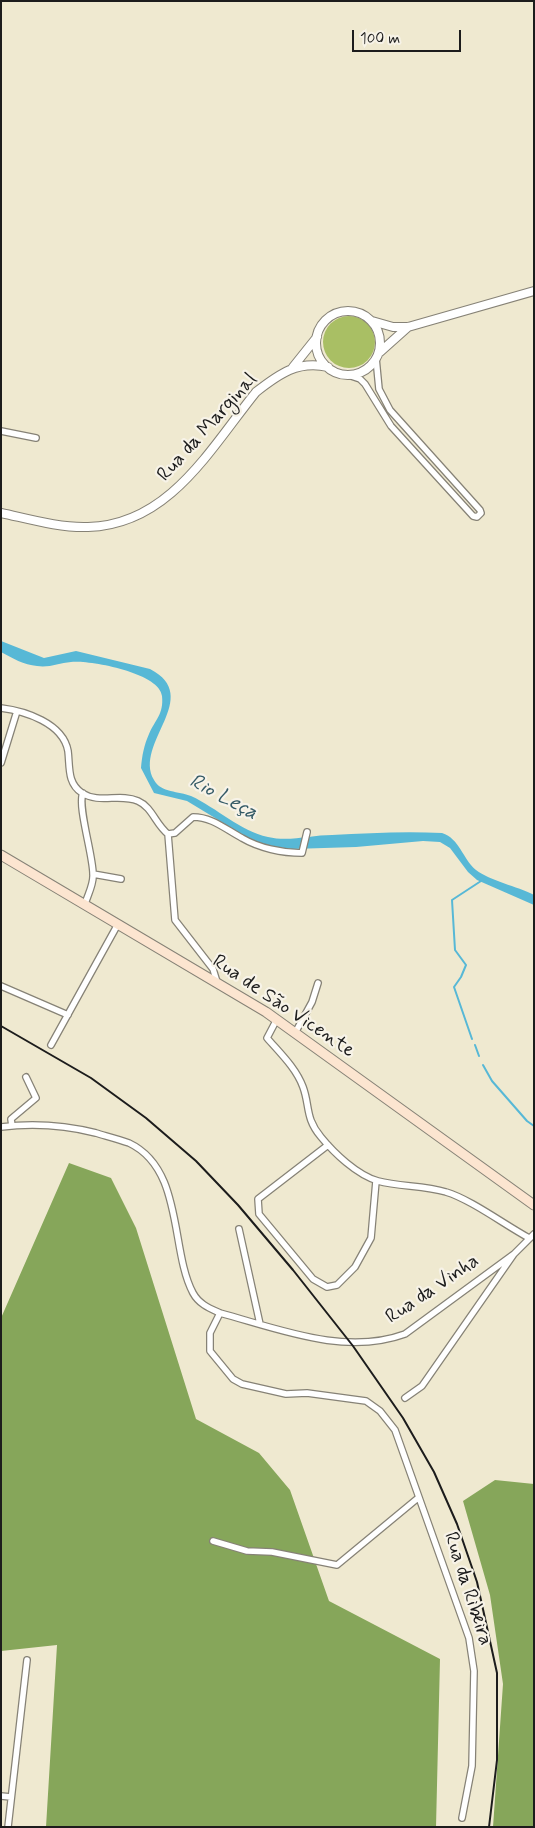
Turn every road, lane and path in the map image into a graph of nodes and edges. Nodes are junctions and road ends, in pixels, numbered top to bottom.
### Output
1 (534, 291) edge
2 (371, 321) junction
3 (408, 327) junction
4 (316, 337) junction
5 (377, 356) junction
6 (293, 367) junction
7 (328, 367) junction
8 (345, 374) junction
9 (1, 431) edge
10 (36, 438) dead end
11 (416, 454) junction
12 (446, 473) junction
13 (1, 513) edge
14 (1, 708) edge
15 (17, 711) junction
16 (1, 763) edge
17 (83, 793) junction
18 (307, 832) dead end
19 (168, 834) junction
20 (1, 854) edge
21 (93, 874) junction
22 (121, 879) dead end
23 (85, 904) junction
24 (118, 924) junction
25 (217, 982) junction
26 (318, 983) dead end
27 (1, 986) edge
28 (68, 1014) junction
29 (277, 1020) junction
30 (295, 1032) junction
31 (51, 1046) dead end
32 (26, 1077) dead end
33 (12, 1126) junction
34 (1, 1127) edge
35 (328, 1145) junction
36 (376, 1181) junction
37 (534, 1205) edge
38 (239, 1229) dead end
39 (532, 1236) edge
40 (514, 1254) junction
41 (220, 1313) junction
42 (260, 1324) junction
43 (405, 1398) dead end
44 (418, 1498) junction
45 (213, 1541) dead end
46 (27, 1660) dead end
47 (1, 1796) edge
48 (11, 1797) junction
49 (462, 1818) dead end
50 (8, 1827) edge

1 - 3 street
2 - 3 street
2 - 4 street
2 - 5 street
3 - 5 street
4 - 6 street, Rua da Marginal
4 - 7 street
5 - 8 street
5 - 12 street
6 - 7 street, Rua da Marginal
6 - 13 street, Rua da Marginal
7 - 8 street
8 - 11 street
9 - 10 street
11 - 12 street
11 - 12 street
14 - 15 street
15 - 16 street
15 - 17 street
17 - 19 street
17 - 21 street
18 - 19 street
19 - 25 street
20 - 23 main road, Rua de São Vicente
21 - 22 street
21 - 23 street
23 - 24 main road, Rua de São Vicente
24 - 25 main road, Rua de São Vicente
24 - 28 street
25 - 29 main road, Rua de São Vicente
26 - 30 street
27 - 28 street
28 - 31 street
29 - 30 main road, Rua de São Vicente
29 - 35 street
30 - 37 main road, Rua de São Vicente
32 - 33 street
33 - 34 street, Rua da Vinha
33 - 41 street, Rua da Vinha
35 - 36 street
35 - 36 street
36 - 39 street
38 - 42 street
39 - 40 street
40 - 42 street, Rua da Vinha
40 - 43 street
41 - 42 street, Rua da Vinha
41 - 44 street, Rua da Ribeira
44 - 45 street
44 - 49 street, Rua da Ribeira
46 - 48 street
47 - 48 street
48 - 50 street

